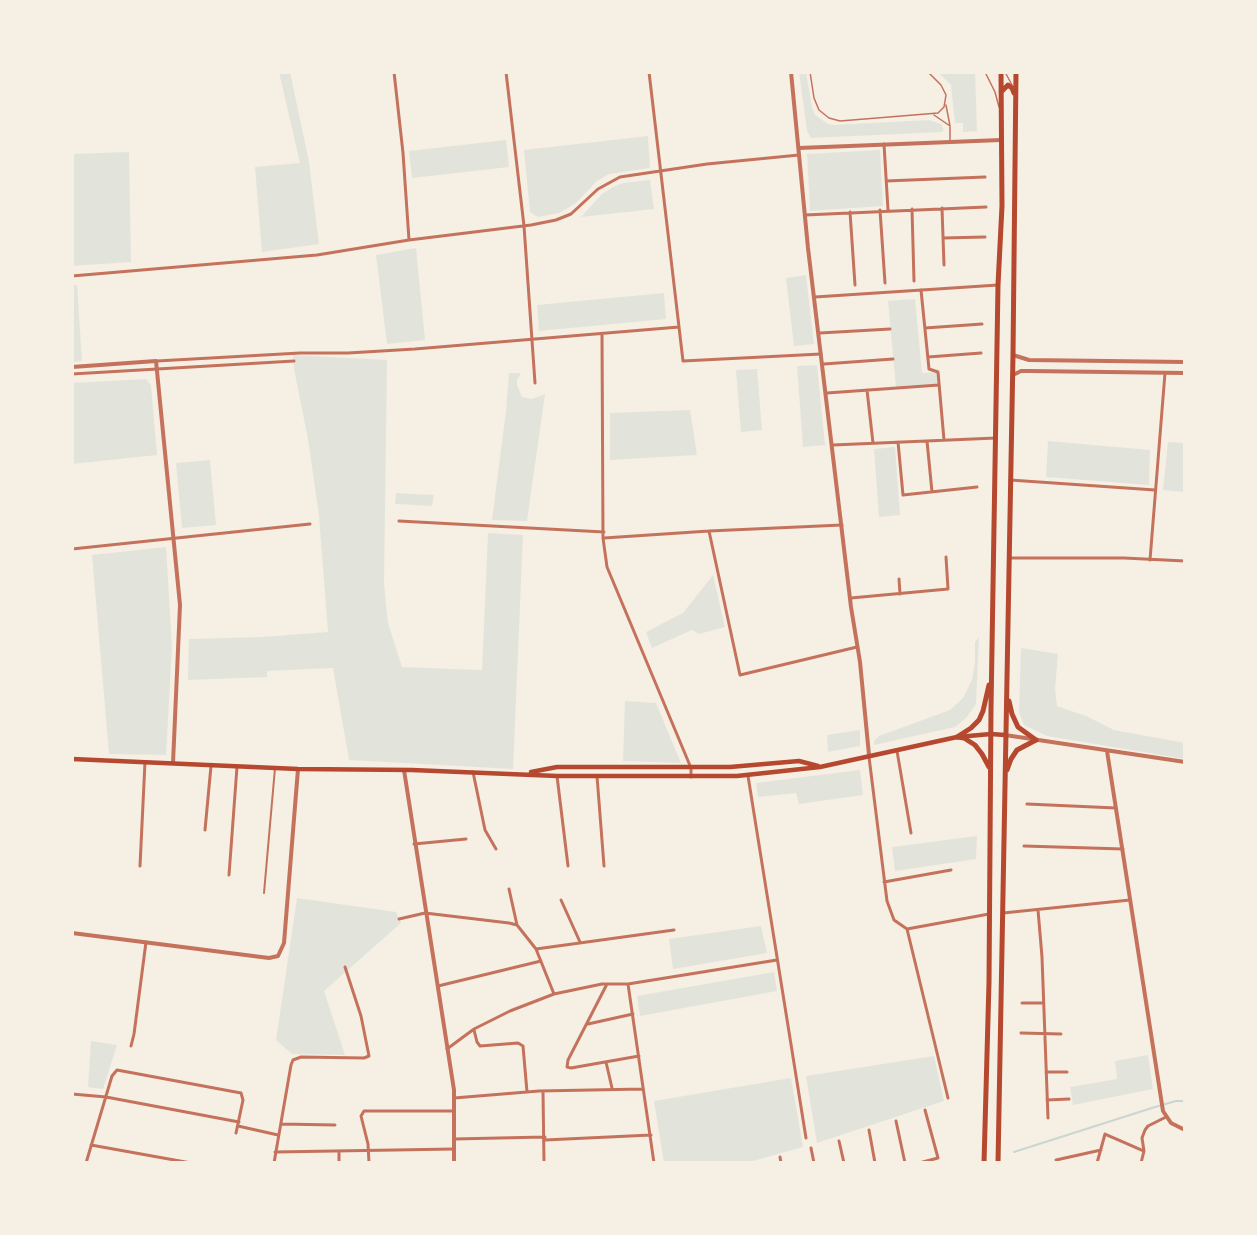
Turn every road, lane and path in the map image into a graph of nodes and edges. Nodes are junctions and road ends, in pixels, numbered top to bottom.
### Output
1 (394, 72) edge
2 (506, 72) edge
3 (649, 72) edge
4 (791, 72) edge
5 (810, 72) edge
6 (928, 72) edge
7 (985, 72) edge
8 (1003, 72) edge
9 (1016, 72) edge
10 (1000, 93) junction
11 (1015, 94) junction
12 (946, 103) junction
13 (1000, 113) junction
14 (934, 114) junction
15 (950, 126) junction
16 (1001, 140) junction
17 (950, 142) junction
18 (884, 144) junction
19 (799, 148) junction
20 (799, 155) junction
21 (660, 170) junction
22 (985, 177) dead end
23 (886, 181) junction
24 (986, 207) dead end
25 (942, 208) junction
26 (912, 209) junction
27 (880, 210) junction
28 (888, 210) junction
29 (850, 213) junction
30 (805, 215) junction
31 (524, 226) junction
32 (985, 237) dead end
33 (943, 238) junction
34 (409, 240) junction
35 (944, 265) dead end
36 (72, 276) edge
37 (914, 281) dead end
38 (885, 283) dead end
39 (855, 285) dead end
40 (998, 285) junction
41 (921, 290) junction
42 (815, 297) junction
43 (982, 324) dead end
44 (678, 327) junction
45 (925, 328) junction
46 (891, 329) dead end
47 (820, 333) junction
48 (602, 334) junction
49 (532, 340) junction
50 (822, 353) junction
51 (981, 353) dead end
52 (1013, 355) junction
53 (928, 357) junction
54 (893, 359) dead end
55 (156, 361) junction
56 (294, 361) dead end
57 (1185, 362) edge
58 (824, 364) junction
59 (72, 367) edge
60 (157, 369) junction
61 (1165, 372) junction
62 (1185, 373) edge
63 (72, 374) edge
64 (1013, 375) junction
65 (535, 383) dead end
66 (939, 385) junction
67 (867, 390) junction
68 (827, 393) junction
69 (996, 438) junction
70 (944, 440) junction
71 (927, 441) junction
72 (898, 442) junction
73 (873, 443) junction
74 (833, 445) junction
75 (1010, 480) junction
76 (976, 487) dead end
77 (1155, 490) junction
78 (932, 492) junction
79 (399, 521) dead end
80 (310, 524) dead end
81 (842, 525) junction
82 (709, 531) junction
83 (604, 532) junction
84 (172, 537) junction
85 (603, 538) junction
86 (72, 549) edge
87 (946, 557) dead end
88 (1009, 558) junction
89 (1150, 560) junction
90 (1185, 561) edge
91 (900, 579) dead end
92 (900, 594) junction
93 (850, 598) junction
94 (858, 647) junction
95 (992, 671) junction
96 (1007, 692) junction
97 (991, 734) junction
98 (1005, 735) junction
99 (957, 737) junction
100 (1036, 740) junction
101 (897, 749) junction
102 (1107, 751) junction
103 (868, 755) junction
104 (72, 759) edge
105 (145, 762) junction
106 (1185, 762) edge
107 (173, 763) junction
108 (211, 766) junction
109 (820, 766) junction
110 (237, 767) junction
111 (275, 768) junction
112 (691, 768) junction
113 (298, 769) junction
114 (404, 770) junction
115 (990, 771) junction
116 (473, 772) junction
117 (526, 773) junction
118 (557, 776) junction
119 (597, 776) junction
120 (748, 776) junction
121 (1005, 777) junction
122 (691, 778) junction
123 (1026, 804) dead end
124 (1116, 808) junction
125 (205, 830) dead end
126 (911, 833) dead end
127 (466, 839) dead end
128 (414, 844) junction
129 (1024, 846) dead end
130 (496, 849) dead end
131 (1123, 849) junction
132 (140, 866) dead end
133 (568, 866) dead end
134 (604, 866) dead end
135 (951, 870) dead end
136 (229, 875) dead end
137 (884, 882) junction
138 (509, 889) dead end
139 (264, 893) dead end
140 (561, 900) dead end
141 (1131, 900) junction
142 (1038, 910) junction
143 (425, 913) junction
144 (1003, 913) junction
145 (988, 914) junction
146 (399, 919) dead end
147 (517, 926) junction
148 (907, 929) junction
149 (674, 930) dead end
150 (72, 933) edge
151 (146, 942) junction
152 (581, 943) junction
153 (536, 949) junction
154 (777, 960) junction
155 (541, 961) junction
156 (345, 967) dead end
157 (607, 984) junction
158 (628, 984) junction
159 (437, 986) junction
160 (554, 994) junction
161 (1023, 1003) dead end
162 (1043, 1003) junction
163 (633, 1014) junction
164 (586, 1024) junction
165 (474, 1029) junction
166 (1021, 1033) dead end
167 (1044, 1034) junction
168 (1061, 1034) dead end
169 (131, 1046) dead end
170 (447, 1048) junction
171 (639, 1056) junction
172 (606, 1062) junction
173 (1046, 1072) junction
174 (1067, 1072) dead end
175 (612, 1088) junction
176 (644, 1089) junction
177 (543, 1091) junction
178 (527, 1092) junction
179 (72, 1094) edge
180 (106, 1098) junction
181 (454, 1098) junction
182 (948, 1098) dead end
183 (1069, 1099) dead end
184 (1047, 1100) junction
185 (925, 1110) dead end
186 (454, 1111) junction
187 (1167, 1117) junction
188 (1048, 1118) dead end
189 (896, 1121) dead end
190 (238, 1124) junction
191 (281, 1124) junction
192 (335, 1125) dead end
193 (869, 1130) dead end
194 (1185, 1130) edge
195 (236, 1133) dead end
196 (651, 1135) junction
197 (279, 1136) junction
198 (545, 1138) junction
199 (806, 1138) dead end
200 (454, 1139) junction
201 (839, 1141) dead end
202 (91, 1145) junction
203 (810, 1148) dead end
204 (454, 1149) junction
205 (1101, 1150) junction
206 (339, 1151) junction
207 (368, 1151) junction
208 (1144, 1151) junction
209 (275, 1152) junction
210 (780, 1157) dead end
211 (1056, 1160) dead end
212 (86, 1163) edge
213 (191, 1163) edge
214 (274, 1163) edge
215 (339, 1163) edge
216 (369, 1163) edge
217 (454, 1163) edge
218 (544, 1163) edge
219 (654, 1163) edge
220 (781, 1163) edge
221 (814, 1163) edge
222 (844, 1163) edge
223 (875, 1163) edge
224 (905, 1163) edge
225 (919, 1163) edge
226 (984, 1163) edge
227 (998, 1163) edge
228 (1097, 1163) edge
229 (1141, 1163) edge

1 - 34 street
2 - 31 street
3 - 21 street
4 - 19 street
5 - 14 lane
6 - 12 lane
7 - 13 lane
8 - 10 main road
8 - 11 lane
9 - 11 main road
10 - 11 main road
10 - 13 main road
11 - 52 main road
12 - 14 lane
12 - 15 lane
13 - 16 main road
14 - 15 lane
15 - 17 lane
16 - 17 street
16 - 40 main road
17 - 18 street
18 - 19 street
18 - 23 street
19 - 20 street
20 - 21 street
20 - 30 street
21 - 31 street
21 - 44 street
22 - 23 street
23 - 28 street
24 - 25 street
25 - 26 street
25 - 33 street
26 - 28 street
26 - 37 street
27 - 28 street
27 - 29 street
27 - 38 street
29 - 30 street
29 - 39 street
30 - 42 street
31 - 34 street
31 - 49 street
32 - 33 street
33 - 35 street
34 - 36 street
40 - 41 street
40 - 69 main road
41 - 42 street
41 - 45 street
42 - 47 street
43 - 45 street
44 - 48 street
44 - 50 street
45 - 53 street
46 - 47 street
47 - 50 street
48 - 49 street
48 - 83 street
49 - 55 street
49 - 65 street
50 - 58 street
51 - 53 street
52 - 57 street
52 - 64 main road
53 - 66 street
54 - 58 street
55 - 59 street
55 - 60 street
56 - 60 street
58 - 68 street
60 - 63 street
60 - 84 street
61 - 62 street
61 - 64 street
61 - 77 street
64 - 75 main road
66 - 67 street
66 - 70 street
67 - 68 street
67 - 73 street
68 - 74 street
69 - 70 street
69 - 95 main road
70 - 71 street
71 - 72 street
71 - 78 street
72 - 73 street
72 - 78 street
73 - 74 street
74 - 81 street
75 - 77 street
75 - 88 main road
76 - 78 street
77 - 89 street
79 - 83 street
80 - 84 street
81 - 82 street
81 - 93 street
82 - 85 street
82 - 94 street
83 - 85 street
84 - 86 street
84 - 107 street
85 - 112 street
87 - 92 street
88 - 89 street
88 - 96 main road
89 - 90 street
91 - 92 street
92 - 93 street
93 - 94 street
94 - 103 street
95 - 97 main road
95 - 99 main road
96 - 98 main road
96 - 100 main road
97 - 98 main road
97 - 99 main road
97 - 115 main road
98 - 100 street
98 - 121 main road
99 - 101 main road
99 - 115 main road
100 - 102 street
100 - 121 main road
101 - 103 main road
101 - 126 street
102 - 106 street
102 - 124 street
103 - 109 main road
103 - 137 street
104 - 105 main road
105 - 107 main road
105 - 132 street
107 - 108 main road
108 - 110 main road
108 - 125 street
109 - 112 main road
109 - 120 main road
110 - 111 main road
110 - 136 street
111 - 113 main road
111 - 139 street
112 - 117 main road
112 - 122 street
113 - 114 main road
113 - 151 street
114 - 116 main road
114 - 128 street
115 - 145 main road
116 - 117 main road
116 - 130 street
117 - 118 main road
118 - 119 main road
118 - 133 street
119 - 122 main road
119 - 134 street
120 - 122 main road
120 - 154 street
121 - 144 main road
123 - 124 street
124 - 131 street
127 - 128 street
128 - 143 street
129 - 131 street
131 - 141 street
135 - 137 street
137 - 148 street
138 - 147 street
140 - 152 street
141 - 142 street
141 - 187 street
142 - 144 street
142 - 162 street
143 - 146 street
143 - 147 street
143 - 159 street
144 - 227 main road
145 - 148 street
145 - 226 main road
147 - 153 street
148 - 182 street
149 - 152 street
150 - 151 street
151 - 169 street
152 - 153 street
153 - 155 street
154 - 158 street
154 - 199 street
155 - 159 street
155 - 160 street
156 - 191 street
157 - 158 street
157 - 160 street
157 - 164 street
158 - 163 street
159 - 170 street
160 - 165 street
161 - 162 street
162 - 167 street
163 - 164 street
163 - 171 street
164 - 172 street
165 - 170 street
165 - 178 street
166 - 167 street
167 - 168 street
167 - 173 street
170 - 181 street
171 - 172 street
171 - 176 street
172 - 175 street
173 - 174 street
173 - 184 street
175 - 176 street
175 - 177 street
176 - 196 street
177 - 178 street
177 - 198 street
178 - 181 street
179 - 180 street
180 - 190 street
180 - 190 street
180 - 202 street
181 - 186 street
183 - 184 street
184 - 188 street
185 - 225 street
186 - 200 street
186 - 207 street
187 - 194 street
187 - 208 street
189 - 224 street
190 - 195 street
190 - 197 street
191 - 192 street
191 - 197 street
193 - 223 street
196 - 198 street
196 - 219 street
197 - 209 street
198 - 200 street
198 - 218 street
200 - 204 street
201 - 222 street
202 - 212 street
202 - 213 street
203 - 221 street
204 - 207 street
204 - 217 street
205 - 208 street
205 - 211 street
205 - 228 street
206 - 207 street
206 - 209 street
206 - 215 street
207 - 216 street
208 - 229 street
209 - 214 street
210 - 220 street

